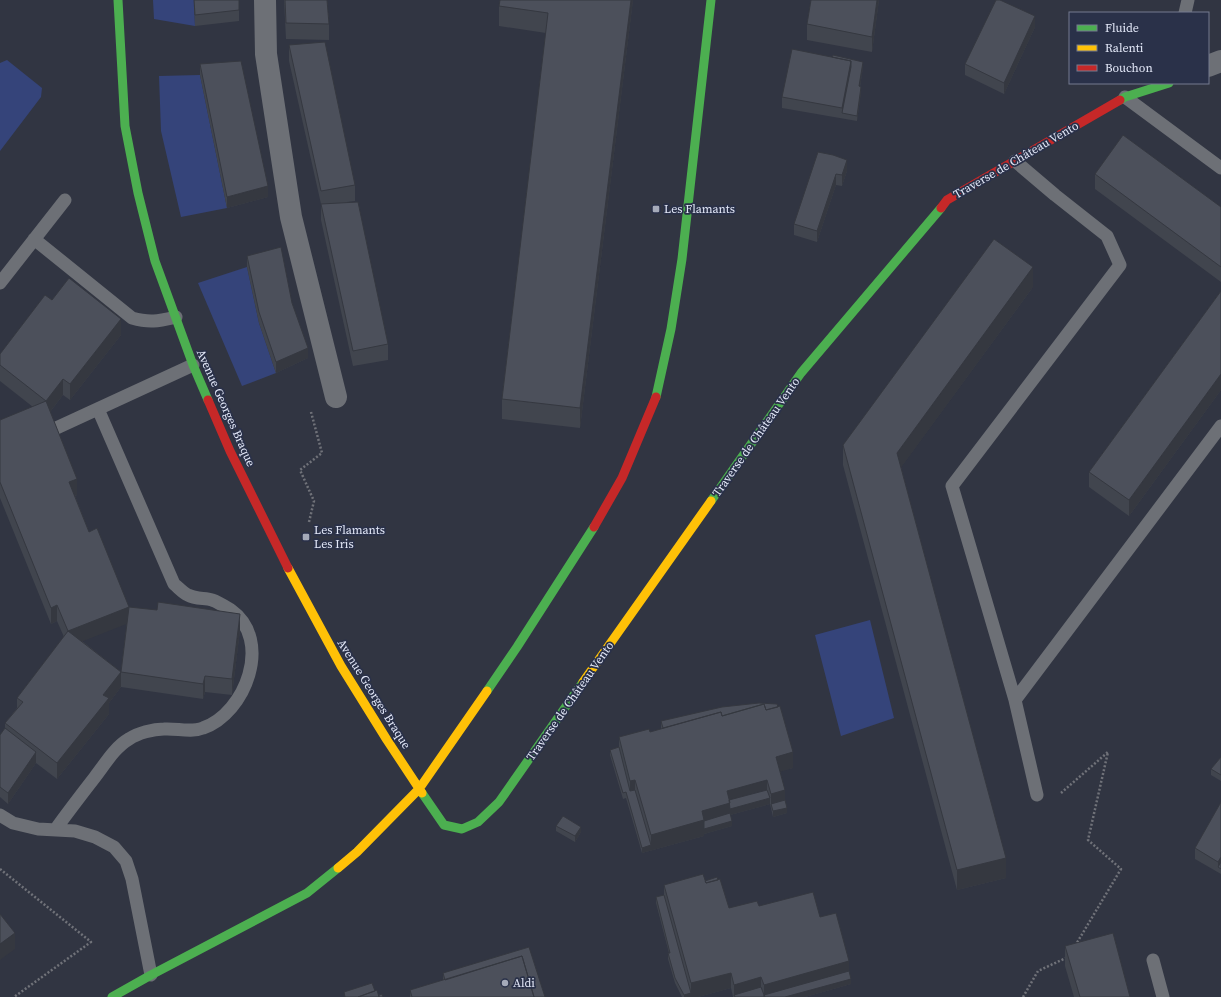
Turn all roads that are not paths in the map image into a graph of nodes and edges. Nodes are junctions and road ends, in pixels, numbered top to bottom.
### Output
1 (118, 0) edge
2 (265, 0) edge
3 (712, 0) edge
4 (1188, 0) edge
5 (1185, 12) edge
6 (1221, 61) edge
7 (1209, 66) edge
8 (1166, 84) edge
9 (1125, 97) junction
10 (1015, 161) junction
11 (1221, 168) edge
12 (65, 200) dead end
13 (34, 239) junction
14 (0, 283) edge
15 (176, 317) junction
16 (193, 365) junction
17 (336, 397) road end
18 (98, 409) junction
19 (1221, 426) edge
20 (52, 430) edge
21 (1015, 700) junction
22 (419, 789) junction
23 (1037, 795) road end
24 (0, 815) edge
25 (55, 830) junction
26 (1153, 960) dead end
27 (151, 975) junction
28 (112, 997) edge
29 (1163, 997) edge

1 - 15 street, Avenue Georges Braque
2 - 17 street
3 - 22 street
4 - 5 lane
6 - 7 street
8 - 9 street, Traverse de Château Vento
9 - 10 street, Traverse de Château Vento
9 - 11 lane
10 - 21 lane
10 - 22 street, Traverse de Château Vento
12 - 13 lane
13 - 14 lane
13 - 15 lane
15 - 16 street, Avenue Georges Braque
16 - 18 lane
16 - 22 street, Avenue Georges Braque
18 - 20 lane
18 - 25 lane
19 - 21 lane
21 - 23 lane
22 - 27 street
24 - 25 lane
25 - 27 lane
26 - 29 lane
27 - 28 street

